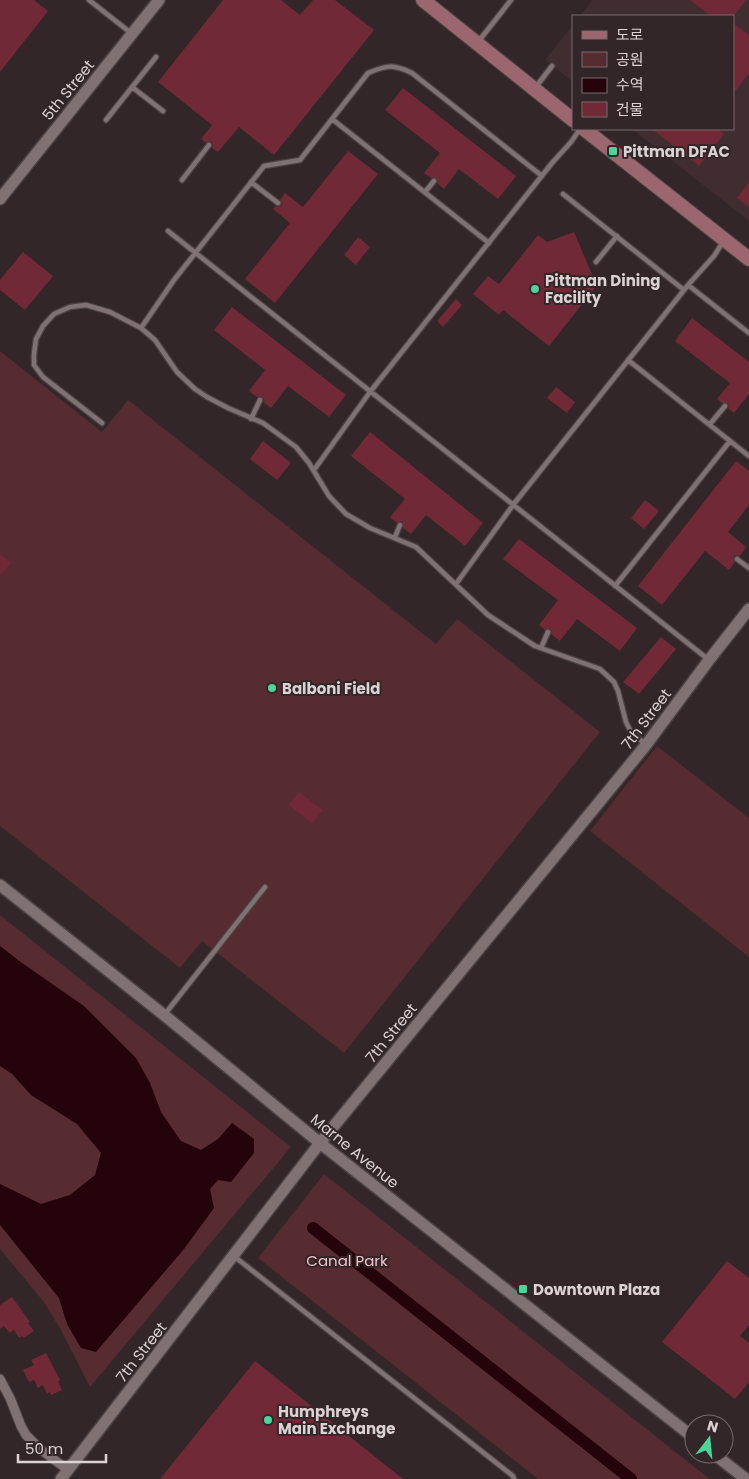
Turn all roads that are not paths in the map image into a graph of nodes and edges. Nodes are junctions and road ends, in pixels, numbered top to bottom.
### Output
1 (89, 0) edge
2 (159, 0) edge
3 (423, 0) edge
4 (511, 0) edge
5 (132, 34) junction
6 (477, 44) junction
7 (156, 57) dead end
8 (552, 66) dead end
9 (132, 87) junction
10 (534, 89) junction
11 (163, 111) dead end
12 (332, 119) junction
13 (572, 119) edge
14 (106, 120) dead end
15 (579, 130) edge
16 (585, 130) edge
17 (209, 145) dead end
18 (542, 176) junction
19 (182, 180) dead end
20 (434, 181) dead end
21 (251, 182) junction
22 (425, 192) junction
23 (563, 194) dead end
24 (0, 199) edge
25 (278, 203) dead end
26 (168, 231) dead end
27 (617, 236) junction
28 (724, 240) junction
29 (489, 243) junction
30 (195, 253) junction
31 (749, 259) edge
32 (596, 262) dead end
33 (688, 285) junction
34 (684, 290) junction
35 (141, 328) junction
36 (749, 333) edge
37 (628, 360) junction
38 (370, 392) junction
39 (260, 400) dead end
40 (724, 406) dead end
41 (251, 419) junction
42 (102, 423) dead end
43 (710, 424) junction
44 (730, 441) junction
45 (749, 456) edge
46 (314, 470) junction
47 (513, 505) junction
48 (400, 525) dead end
49 (395, 537) junction
50 (738, 559) dead end
51 (749, 568) edge
52 (456, 584) junction
53 (615, 586) junction
54 (749, 609) edge
55 (548, 632) dead end
56 (541, 648) junction
57 (709, 660) junction
58 (646, 745) junction
59 (0, 885) edge
60 (266, 887) dead end
61 (164, 1015) junction
62 (320, 1143) junction
63 (234, 1256) junction
64 (0, 1379) edge
65 (684, 1430) edge
66 (727, 1464) edge
67 (65, 1474) edge
68 (514, 1479) edge
69 (746, 1479) edge

1 - 5 lane
2 - 5 street, 5th Street
3 - 6 main road
4 - 6 lane
5 - 24 street, 5th Street
6 - 10 main road
7 - 9 lane
8 - 10 lane
9 - 11 lane
9 - 14 lane
10 - 13 main road
12 - 18 lane
12 - 21 lane
12 - 22 lane
15 - 18 lane
16 - 28 main road
17 - 19 lane
18 - 29 lane
20 - 22 lane
21 - 25 lane
21 - 30 lane
22 - 29 lane
23 - 27 lane
26 - 30 lane
27 - 32 lane
27 - 34 lane
28 - 31 main road
28 - 33 lane
29 - 38 lane
30 - 35 lane
30 - 38 lane
33 - 34 lane
33 - 36 lane
34 - 37 lane
35 - 41 lane
35 - 42 lane
37 - 43 lane
37 - 47 lane
38 - 46 lane
38 - 47 lane
39 - 41 lane
40 - 43 lane
41 - 46 lane
43 - 44 lane
44 - 45 lane
44 - 53 lane
46 - 49 lane
47 - 52 lane
47 - 53 lane
48 - 49 lane
49 - 52 lane
50 - 51 lane
52 - 56 lane
53 - 57 lane
54 - 57 street, 7th Street
55 - 56 lane
56 - 58 lane
57 - 58 street, 7th Street
58 - 62 street, 7th Street
59 - 61 street, Marne Avenue
60 - 61 lane
61 - 62 street, Marne Avenue
62 - 63 street, 7th Street
62 - 65 street, Marne Avenue
63 - 67 street, 7th Street
63 - 68 lane
64 - 67 street
66 - 69 street

